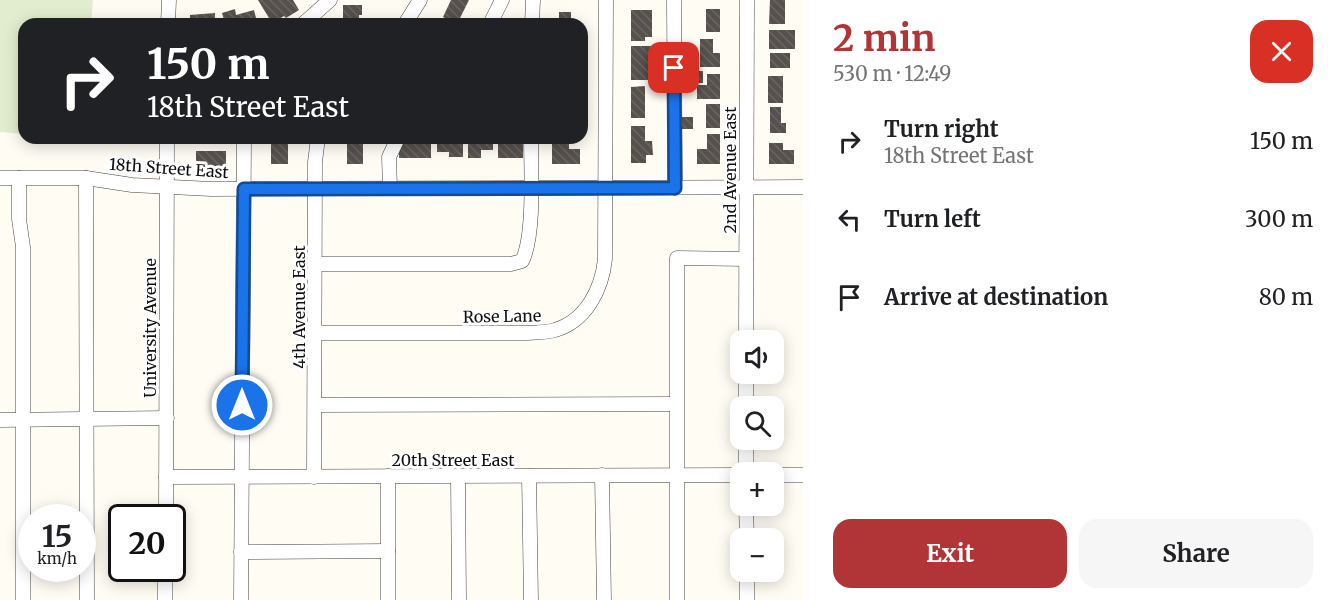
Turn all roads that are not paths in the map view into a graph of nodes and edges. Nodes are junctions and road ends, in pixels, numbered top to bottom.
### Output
1 (169, 0) edge
2 (330, 0) edge
3 (420, 0) edge
4 (502, 0) edge
5 (533, 0) edge
6 (606, 0) edge
7 (674, 0) edge
8 (747, 0) edge
9 (168, 18) edge
10 (310, 18) edge
11 (409, 18) edge
12 (493, 18) edge
13 (532, 18) edge
14 (167, 144) edge
15 (244, 144) edge
16 (317, 144) edge
17 (395, 144) edge
18 (531, 144) edge
19 (0, 178) edge
20 (19, 178) junction
21 (86, 178) junction
22 (167, 187) junction
23 (803, 187) edge
24 (390, 188) junction
25 (531, 188) junction
26 (605, 188) junction
27 (675, 188) junction
28 (747, 188) junction
29 (244, 189) junction
30 (315, 189) junction
31 (746, 259) junction
32 (316, 264) junction
33 (746, 330) edge
34 (315, 333) junction
35 (676, 404) junction
36 (315, 405) junction
37 (166, 418) junction
38 (23, 419) junction
39 (86, 419) junction
40 (0, 420) edge
41 (675, 475) junction
42 (730, 475) edge
43 (784, 475) edge
44 (803, 475) edge
45 (388, 476) junction
46 (458, 476) junction
47 (529, 476) junction
48 (603, 476) junction
49 (166, 477) junction
50 (242, 477) junction
51 (314, 477) junction
52 (166, 504) edge
53 (388, 551) junction
54 (241, 552) junction
55 (165, 582) edge
56 (747, 582) edge
57 (23, 600) edge
58 (87, 600) edge
59 (165, 600) edge
60 (241, 600) edge
61 (388, 600) edge
62 (459, 600) edge
63 (531, 600) edge
64 (604, 600) edge
65 (677, 600) edge
66 (747, 600) edge

1 - 9 street
2 - 10 street
3 - 11 street
4 - 12 street
5 - 13 street
6 - 26 street, Rose Lane
7 - 27 street
8 - 28 street, 2nd Avenue East
14 - 22 street, University Avenue
15 - 29 street
16 - 30 street, 4th Avenue East
17 - 24 street
18 - 25 street
19 - 20 street, 18th Street East
20 - 21 street, 18th Street East
20 - 38 street
21 - 22 street, 18th Street East
21 - 39 street
22 - 29 street, 18th Street East
22 - 37 street, University Avenue
23 - 28 street, 18th Street East
24 - 25 street, 18th Street East
24 - 30 street, 18th Street East
25 - 26 street, 18th Street East
25 - 32 street
26 - 27 street, 18th Street East
26 - 34 street, Rose Lane
27 - 28 street, 18th Street East
28 - 31 street, 2nd Avenue East
29 - 30 street, 18th Street East
29 - 50 street
30 - 32 street, 4th Avenue East
31 - 33 street, 2nd Avenue East
31 - 35 street
32 - 34 street, 4th Avenue East
34 - 36 street, 4th Avenue East
35 - 36 street
35 - 41 street
36 - 51 street, 4th Avenue East
37 - 39 street
37 - 49 street, University Avenue
38 - 39 street
38 - 40 street
38 - 57 street
39 - 58 street
41 - 42 street, 20th Street East
41 - 48 street, 20th Street East
41 - 65 street
43 - 44 street
45 - 46 street, 20th Street East
45 - 51 street, 20th Street East
45 - 53 street
46 - 47 street, 20th Street East
46 - 62 street
47 - 48 street, 20th Street East
47 - 63 street
48 - 64 street
49 - 50 street, 20th Street East
49 - 52 street, University Avenue
50 - 51 street, 20th Street East
50 - 54 street
53 - 54 street
53 - 61 street
54 - 60 street
55 - 59 street
56 - 66 street

